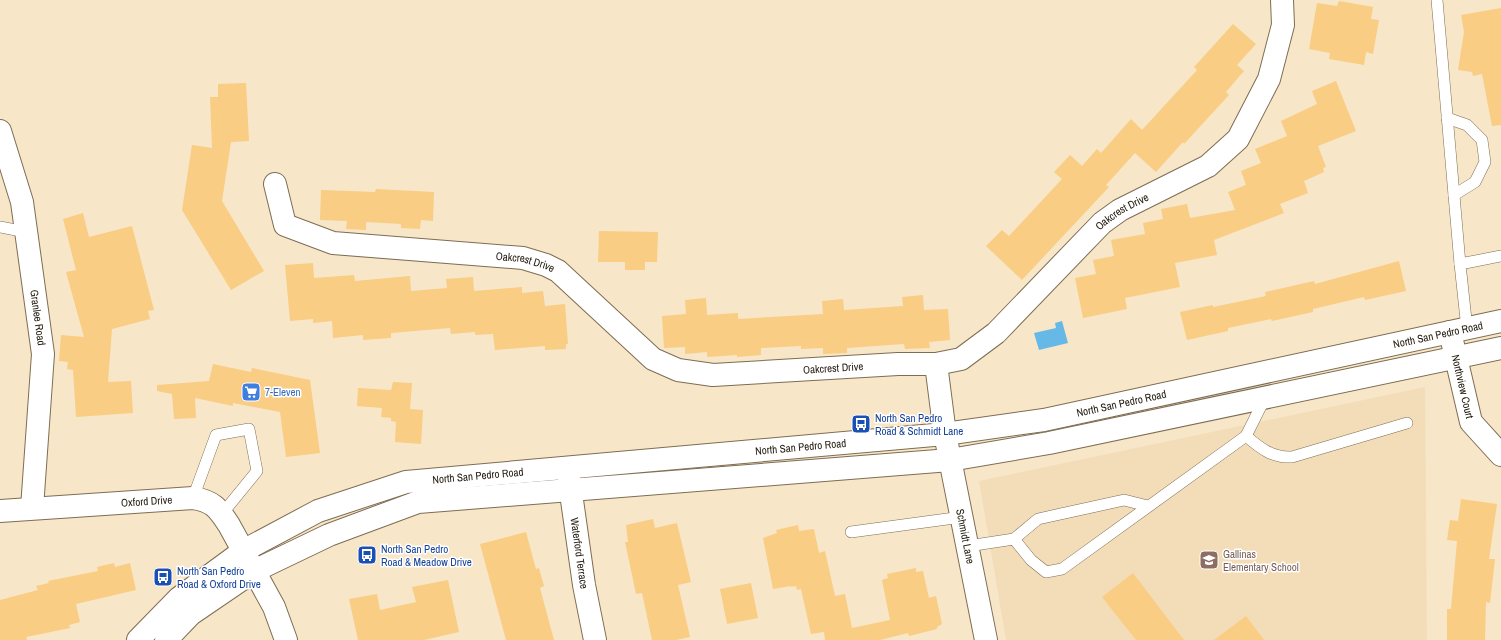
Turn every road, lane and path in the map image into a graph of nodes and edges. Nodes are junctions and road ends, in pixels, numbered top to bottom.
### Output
1 (1282, 0) edge
2 (1437, 0) edge
3 (1447, 118) junction
4 (0, 131) edge
5 (275, 184) dead end
6 (1454, 195) junction
7 (0, 227) edge
8 (26, 232) junction
9 (1501, 256) edge
10 (1460, 264) junction
11 (1501, 321) edge
12 (1458, 330) junction
13 (1501, 348) edge
14 (1456, 358) junction
15 (936, 364) junction
16 (1265, 398) junction
17 (1407, 423) dead end
18 (945, 434) junction
19 (1246, 436) junction
20 (1501, 455) edge
21 (950, 460) junction
22 (567, 466) junction
23 (570, 490) junction
24 (193, 498) junction
25 (1148, 506) junction
26 (32, 508) junction
27 (0, 511) edge
28 (222, 514) junction
29 (962, 518) junction
30 (851, 532) dead end
31 (1014, 539) junction
32 (968, 546) junction
33 (243, 551) junction
34 (254, 570) junction
35 (138, 640) edge
36 (166, 640) edge
37 (286, 640) edge
38 (595, 640) edge
39 (986, 640) edge

1 - 15 street, Oakcrest Drive
2 - 3 lane
3 - 6 lane
3 - 6 lane
4 - 8 street, Granlee Road
5 - 15 street, Oakcrest Drive
6 - 10 lane
7 - 8 lane
8 - 26 street, Granlee Road
9 - 10 lane
10 - 12 lane
11 - 12 street, North San Pedro Road
12 - 14 street, Northview Court
12 - 18 street, North San Pedro Road
13 - 14 street, North San Pedro Road
14 - 16 street, North San Pedro Road
14 - 20 street, Northview Court
15 - 18 street, Schmidt Lane
16 - 19 lane
16 - 21 street, North San Pedro Road
17 - 19 lane
18 - 21 street, Schmidt Lane
18 - 22 street, North San Pedro Road
19 - 25 lane
21 - 23 street, North San Pedro Road
21 - 29 street, Schmidt Lane
22 - 23 street, Waterford Terrace
22 - 33 street, North San Pedro Road
23 - 34 street, North San Pedro Road
23 - 38 street, Waterford Terrace
24 - 26 street, Oxford Drive
24 - 28 street, Oxford Drive
24 - 28 lane
25 - 31 lane
25 - 31 lane
26 - 27 street, Oxford Drive
28 - 33 street, Oxford Drive
29 - 30 lane
29 - 32 street, Schmidt Lane
31 - 32 lane
32 - 39 street, Schmidt Lane
33 - 34 street, Oxford Drive
33 - 35 street, North San Pedro Road
34 - 36 street, North San Pedro Road
34 - 37 street, Oxford Drive

